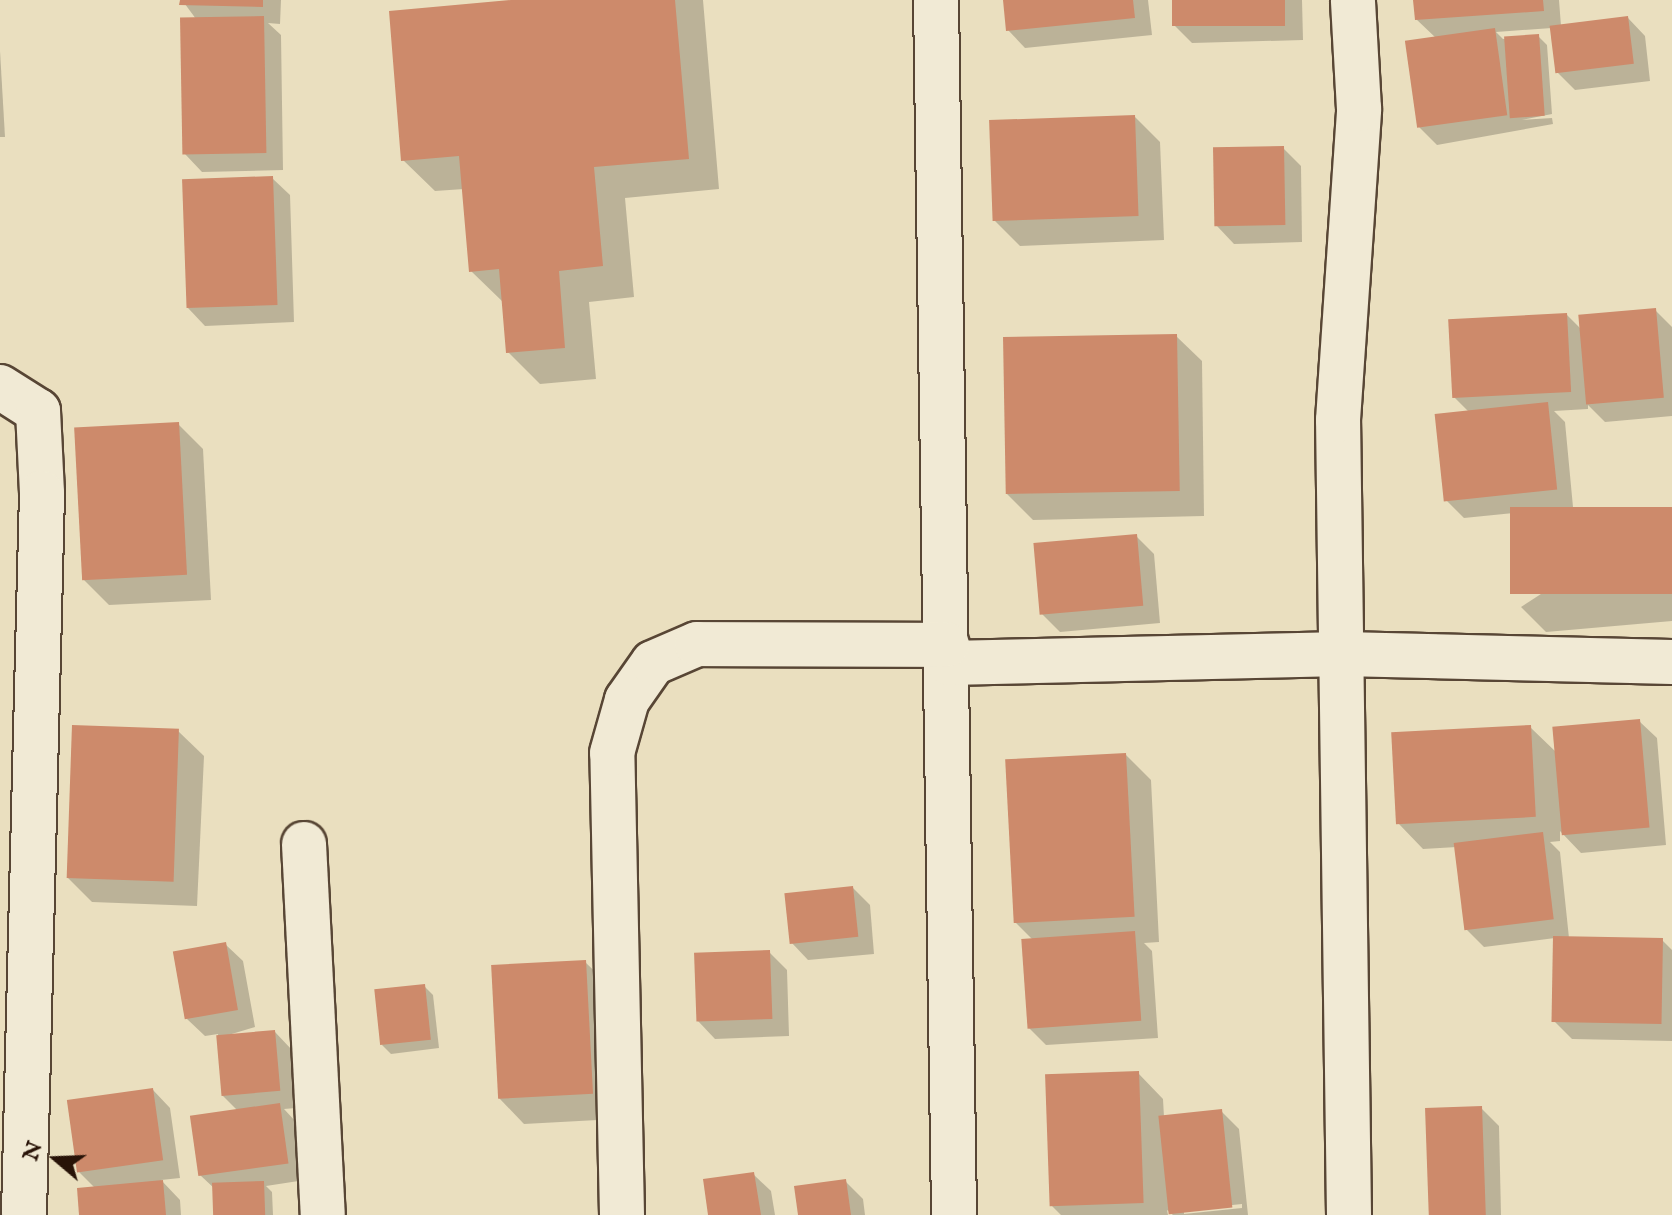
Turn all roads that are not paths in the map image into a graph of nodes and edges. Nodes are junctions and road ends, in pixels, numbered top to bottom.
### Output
1 (936, 0) edge
2 (1353, 0) edge
3 (0, 387) edge
4 (948, 654) junction
5 (1343, 654) junction
6 (1672, 662) edge
7 (304, 844) dead end
8 (24, 1215) edge
9 (323, 1215) edge
10 (622, 1215) edge
11 (954, 1215) edge
12 (1349, 1215) edge

1 - 4 street
2 - 5 street
3 - 8 street
4 - 5 street
4 - 10 street
4 - 11 street
5 - 6 street
5 - 12 street
7 - 9 street

